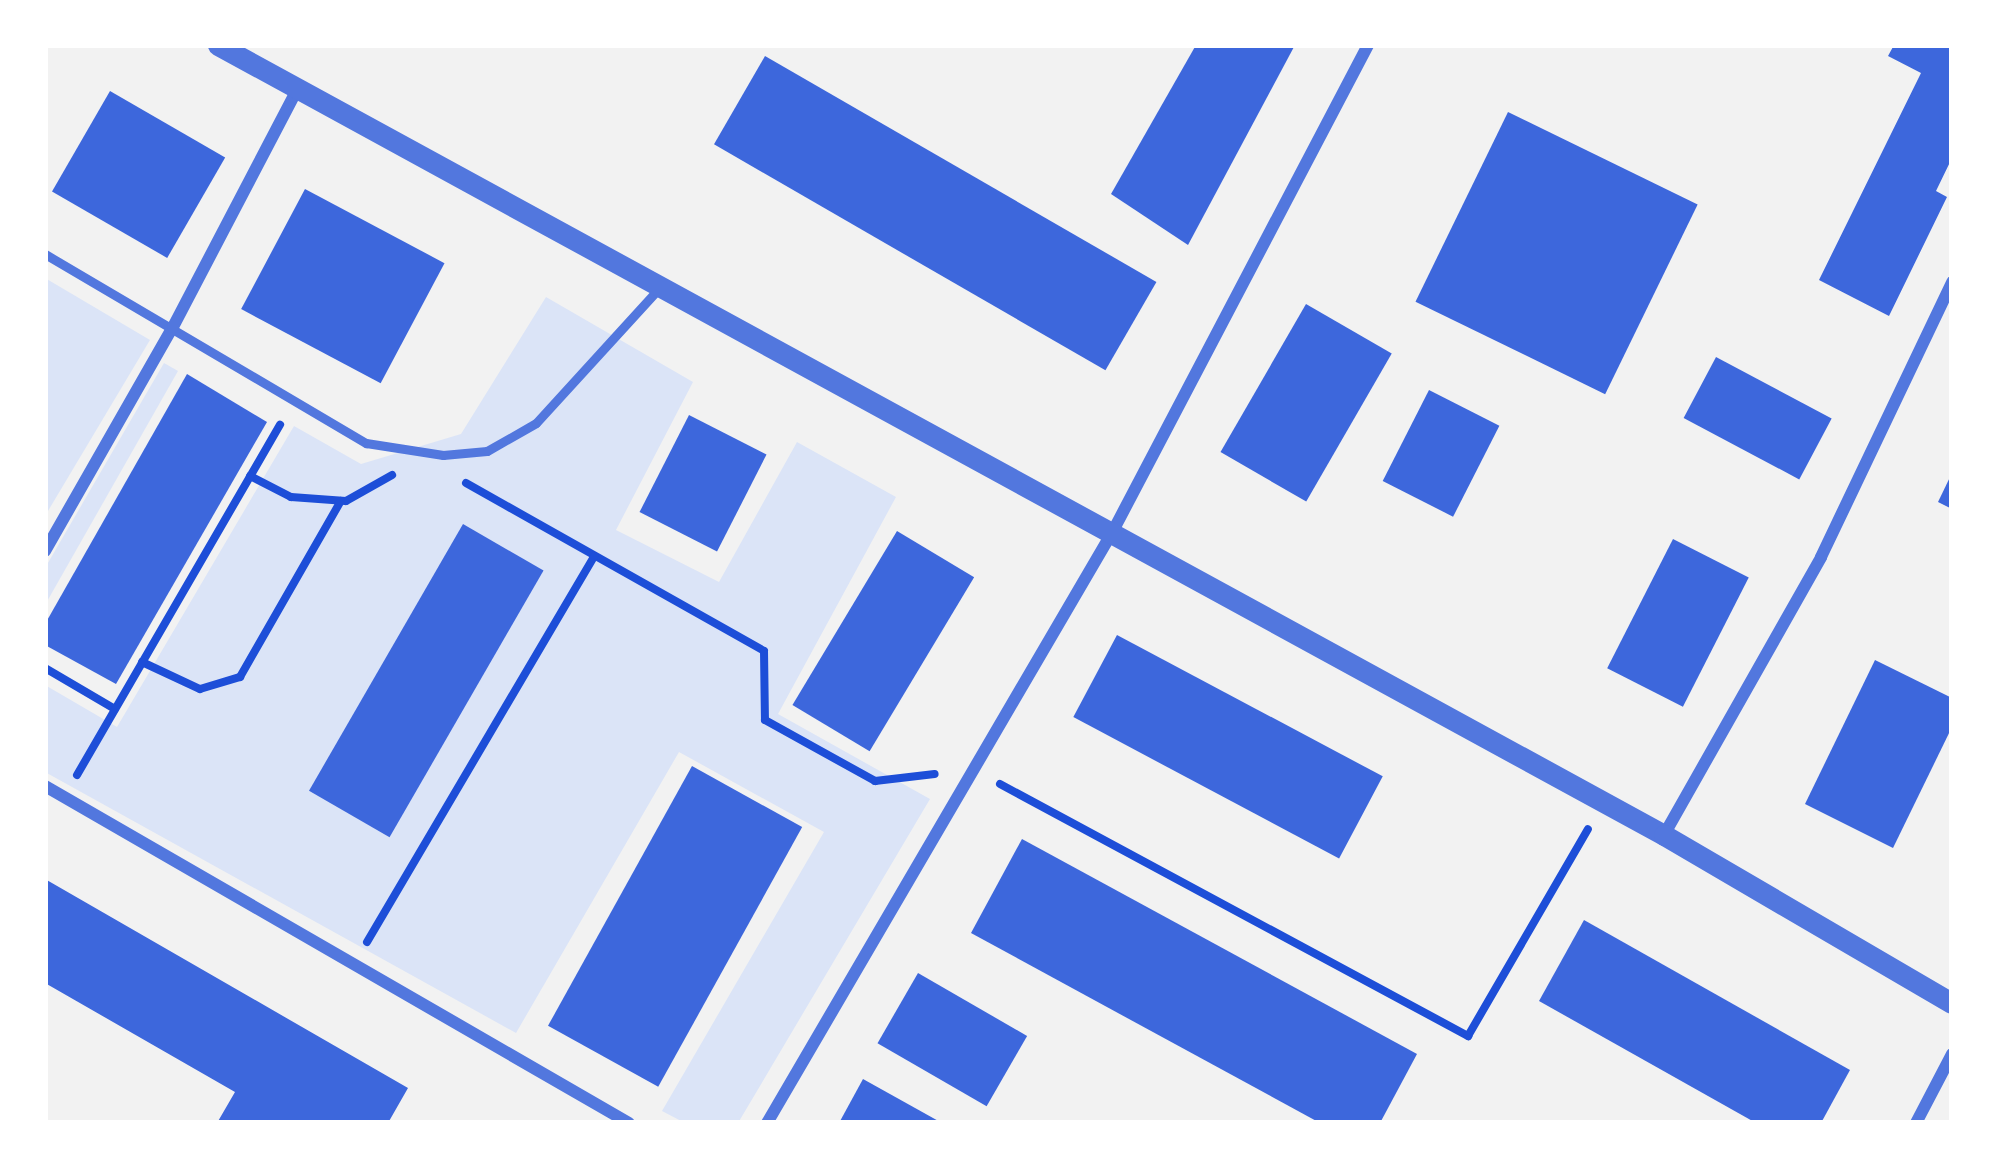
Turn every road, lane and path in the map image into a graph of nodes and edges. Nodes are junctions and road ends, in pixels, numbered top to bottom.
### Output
1 (218, 45) edge
2 (1368, 45) edge
3 (296, 90) junction
4 (45, 254) edge
5 (1952, 282) edge
6 (661, 286) junction
7 (173, 327) junction
8 (294, 400) junction
9 (411, 452) junction
10 (250, 476) junction
11 (473, 487) dead end
12 (341, 501) junction
13 (1112, 531) junction
14 (45, 550) edge
15 (594, 556) junction
16 (142, 662) junction
17 (45, 668) edge
18 (115, 710) junction
19 (972, 769) junction
20 (45, 786) edge
21 (1009, 789) dead end
22 (64, 797) junction
23 (1664, 836) junction
24 (1568, 864) dead end
25 (368, 942) dead end
26 (1952, 1003) edge
27 (1952, 1054) edge
28 (628, 1123) edge
29 (767, 1123) edge
30 (1916, 1123) edge

1 - 3 street
2 - 13 street
3 - 6 street
3 - 7 street
4 - 7 lane
5 - 23 street
6 - 9 lane
6 - 13 street
7 - 8 lane
7 - 14 street
8 - 9 lane
8 - 10 path
9 - 12 path
10 - 12 path
10 - 16 path
11 - 15 path
12 - 16 path
13 - 19 street
13 - 23 street
15 - 19 path
15 - 25 path
16 - 18 path
17 - 18 path
18 - 22 path
19 - 29 street
20 - 22 street
21 - 24 path
22 - 28 street
23 - 26 street
27 - 30 street

